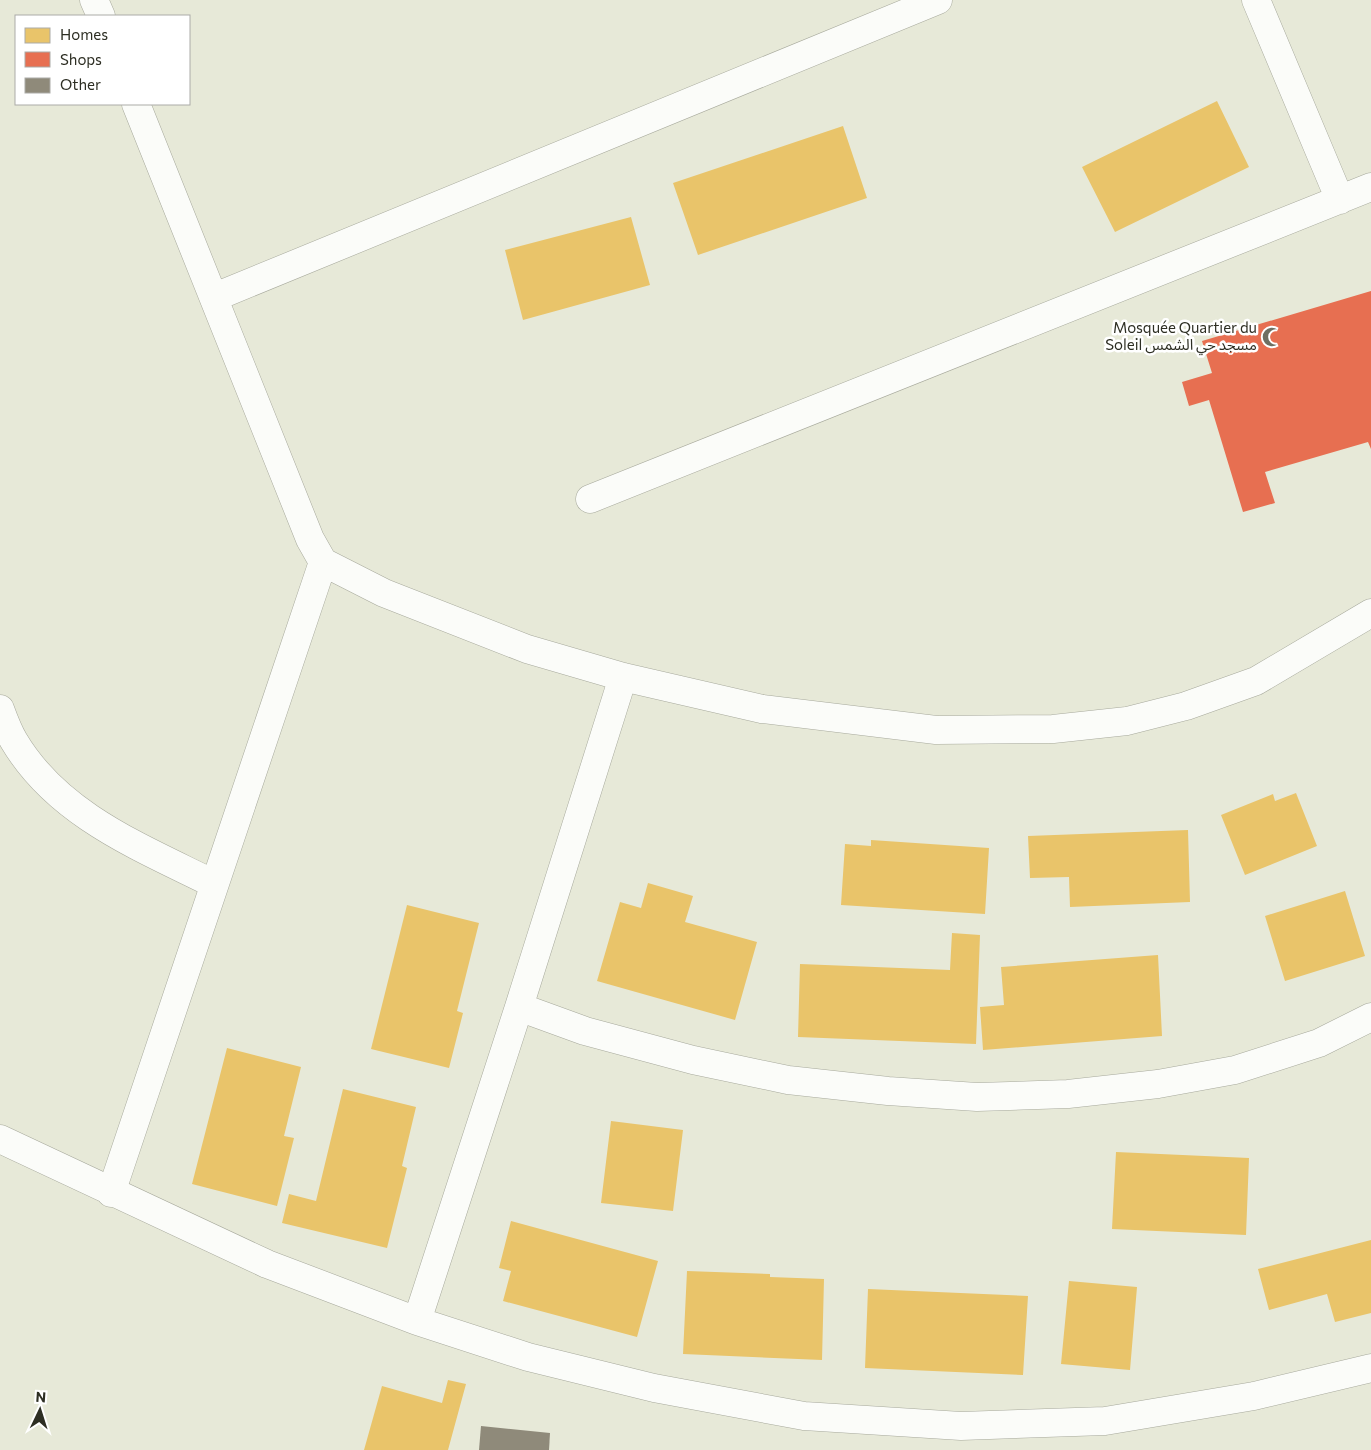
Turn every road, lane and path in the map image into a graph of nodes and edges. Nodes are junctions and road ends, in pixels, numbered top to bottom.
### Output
1 (94, 0) edge
2 (938, 0) edge
3 (1256, 0) edge
4 (101, 15) edge
5 (136, 105) edge
6 (1371, 188) edge
7 (1340, 200) junction
8 (215, 297) junction
9 (590, 499) dead end
10 (323, 562) junction
11 (1371, 613) edge
12 (622, 677) junction
13 (0, 710) edge
14 (214, 884) junction
15 (519, 1007) junction
16 (1371, 1017) edge
17 (0, 1139) edge
18 (111, 1193) junction
19 (417, 1321) junction
20 (1371, 1368) edge

1 - 4 street
2 - 8 street
3 - 7 street
5 - 8 street
6 - 7 street
7 - 9 street
8 - 10 street
10 - 12 street
10 - 14 street
11 - 12 street
12 - 15 street
13 - 14 street
14 - 18 street
15 - 16 street
15 - 19 street
17 - 18 street
18 - 19 street
19 - 20 street

